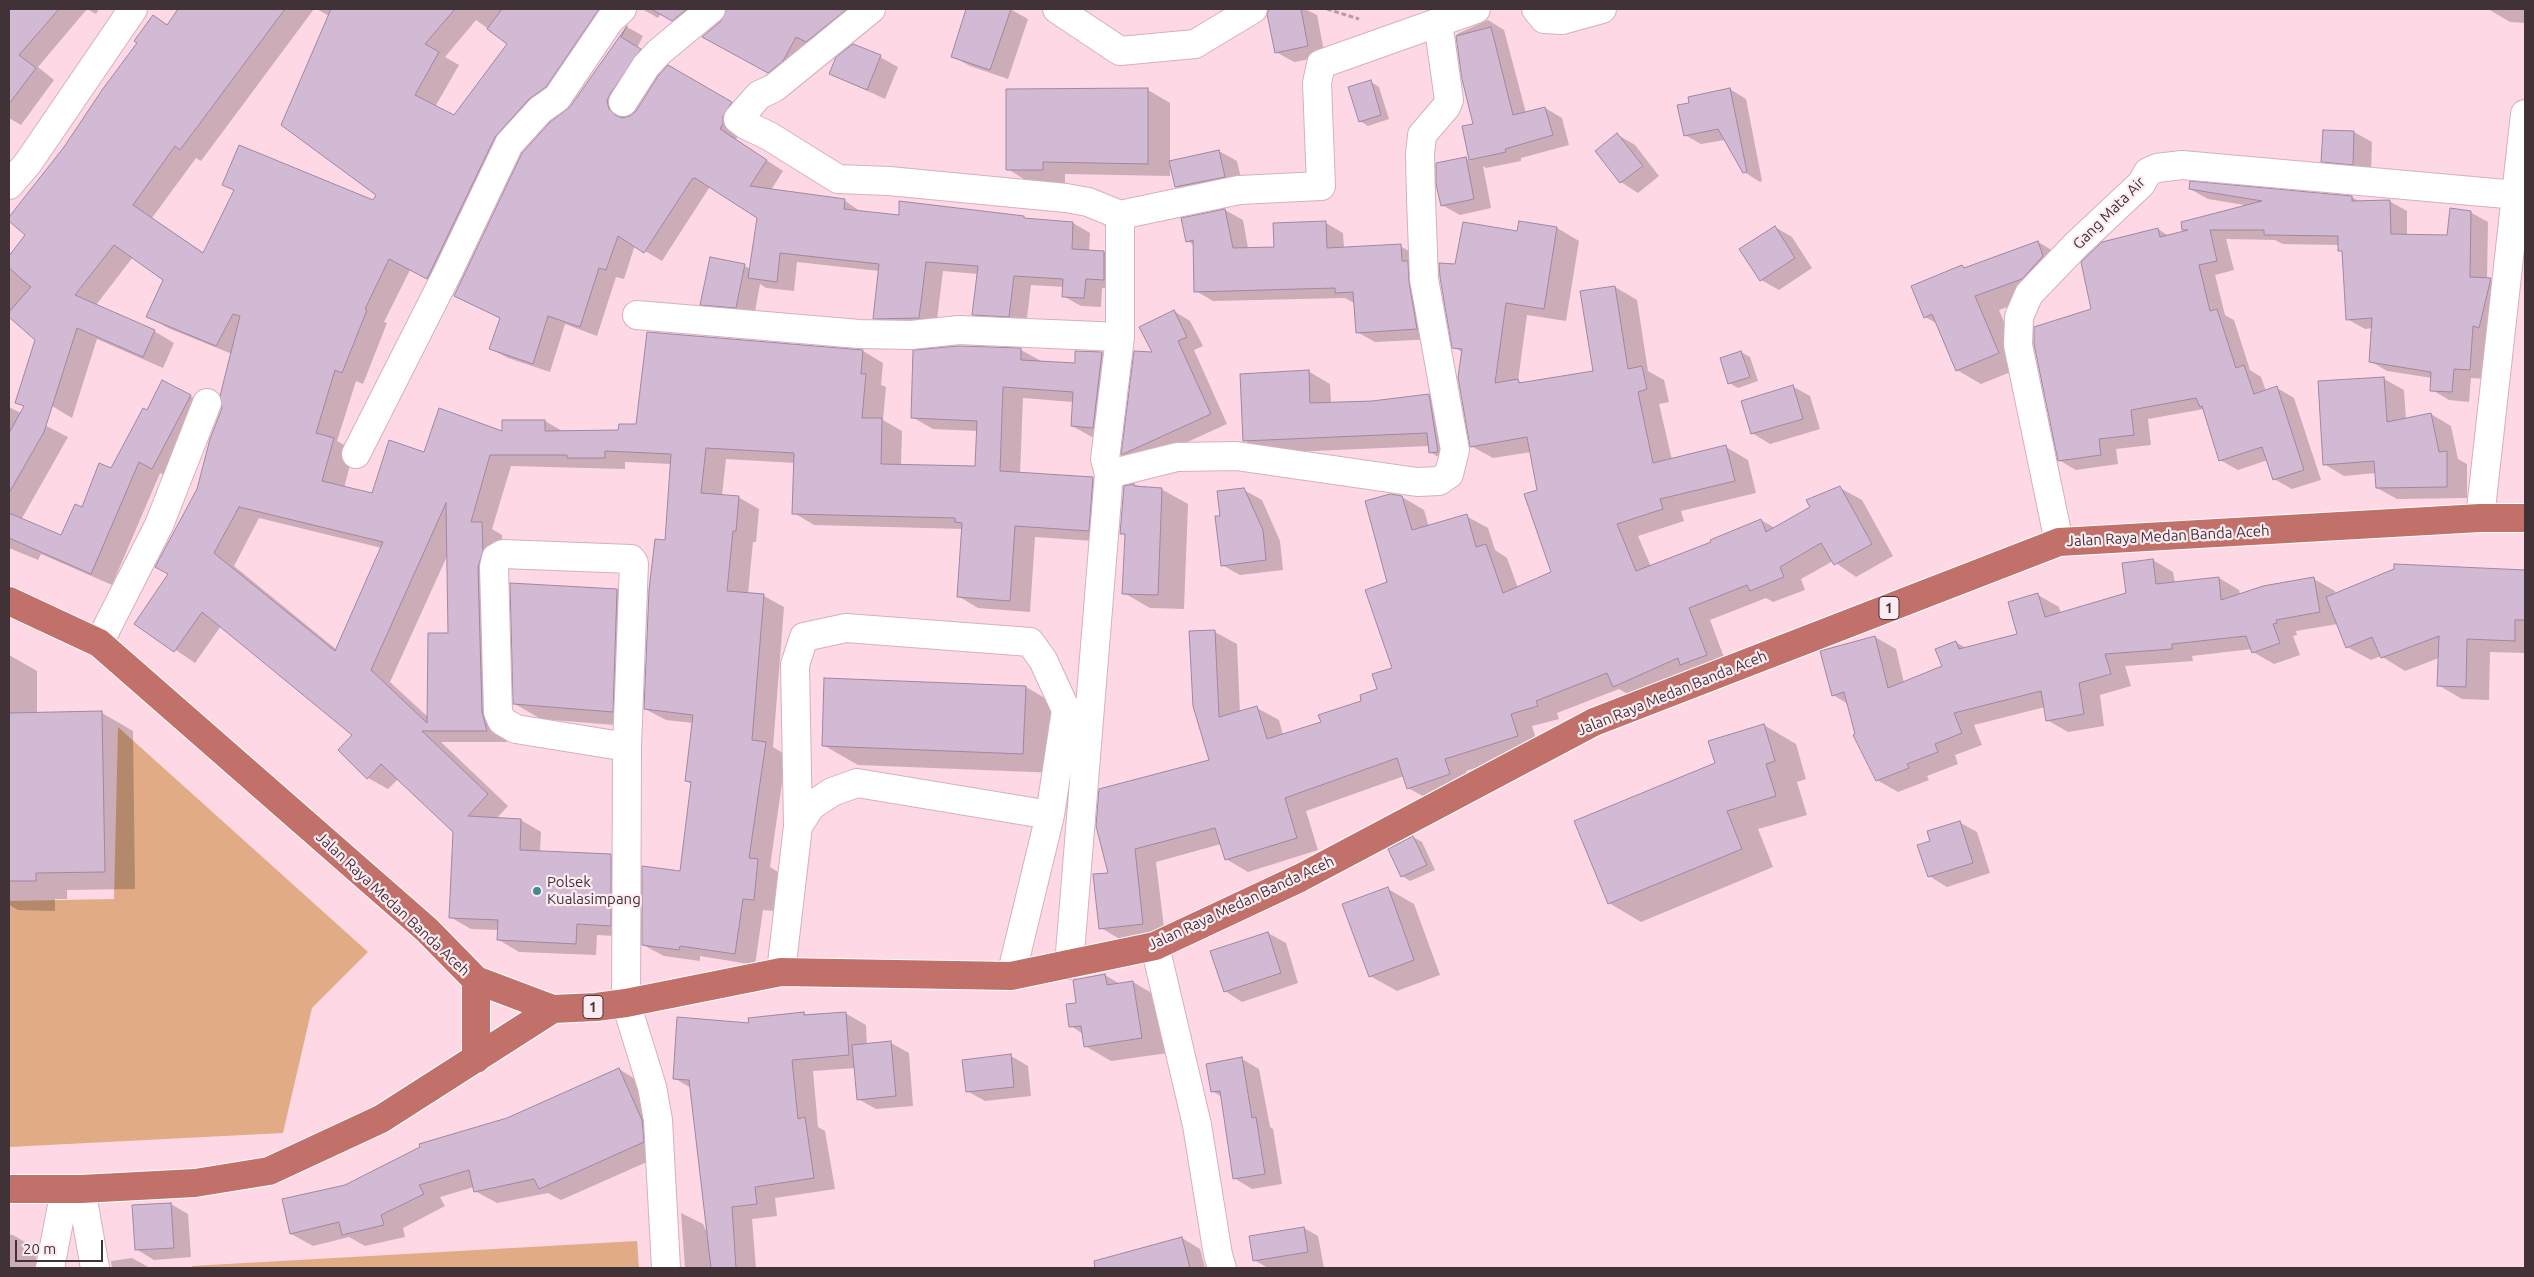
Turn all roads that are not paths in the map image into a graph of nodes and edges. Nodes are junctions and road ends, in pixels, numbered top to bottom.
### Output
1 (133, 9) edge
2 (622, 9) edge
3 (711, 9) edge
4 (871, 9) edge
5 (1057, 9) edge
6 (1253, 9) edge
7 (1476, 9) edge
8 (1536, 9) edge
9 (1602, 9) edge
10 (1438, 22) junction
11 (623, 102) dead end
12 (2525, 114) edge
13 (9, 185) edge
14 (2517, 195) junction
15 (1120, 215) junction
16 (637, 315) dead end
17 (1120, 337) junction
18 (207, 403) dead end
19 (356, 454) dead end
20 (1109, 474) junction
21 (2480, 518) junction
22 (2525, 518) edge
23 (2059, 542) junction
24 (9, 601) edge
25 (99, 642) junction
26 (627, 747) junction
27 (1050, 815) junction
28 (798, 826) junction
29 (1155, 946) junction
30 (1069, 965) junction
31 (781, 972) junction
32 (1011, 976) junction
33 (476, 980) junction
34 (626, 1003) junction
35 (553, 1009) junction
36 (476, 1059) junction
37 (9, 1189) edge
38 (73, 1189) junction
39 (50, 1268) edge
40 (95, 1268) edge
41 (666, 1268) edge
42 (1222, 1268) edge

1 - 13 street
2 - 19 street
3 - 11 street
4 - 15 street
5 - 6 street
7 - 10 street
8 - 9 street
10 - 15 street
10 - 20 street
12 - 14 street
14 - 21 street
14 - 23 street, Gang Mata Air
15 - 17 street
16 - 17 street
17 - 20 street
18 - 25 street
20 - 30 street
21 - 22 highway, Jalan Raya Medan Banda Aceh / 1
21 - 23 highway, Jalan Raya Medan Banda Aceh / 1
23 - 29 highway, Jalan Raya Medan Banda Aceh / 1
24 - 25 highway, Jalan Raya Medan Banda Aceh / 1
25 - 33 highway, Jalan Raya Medan Banda Aceh / 1
26 - 26 street
26 - 34 street
27 - 28 street
27 - 28 street
27 - 32 street
28 - 31 street
29 - 30 highway, Jalan Raya Medan Banda Aceh / 1
29 - 42 street
30 - 32 highway, Jalan Raya Medan Banda Aceh / 1
31 - 32 highway, Jalan Raya Medan Banda Aceh / 1
31 - 34 highway, Jalan Raya Medan Banda Aceh / 1
33 - 35 highway, Jalan Raya Medan Banda Aceh / 1
33 - 36 highway
34 - 35 highway, Jalan Raya Medan Banda Aceh / 1
34 - 41 street
35 - 36 highway
36 - 38 highway
37 - 38 highway
38 - 39 street
38 - 40 street

